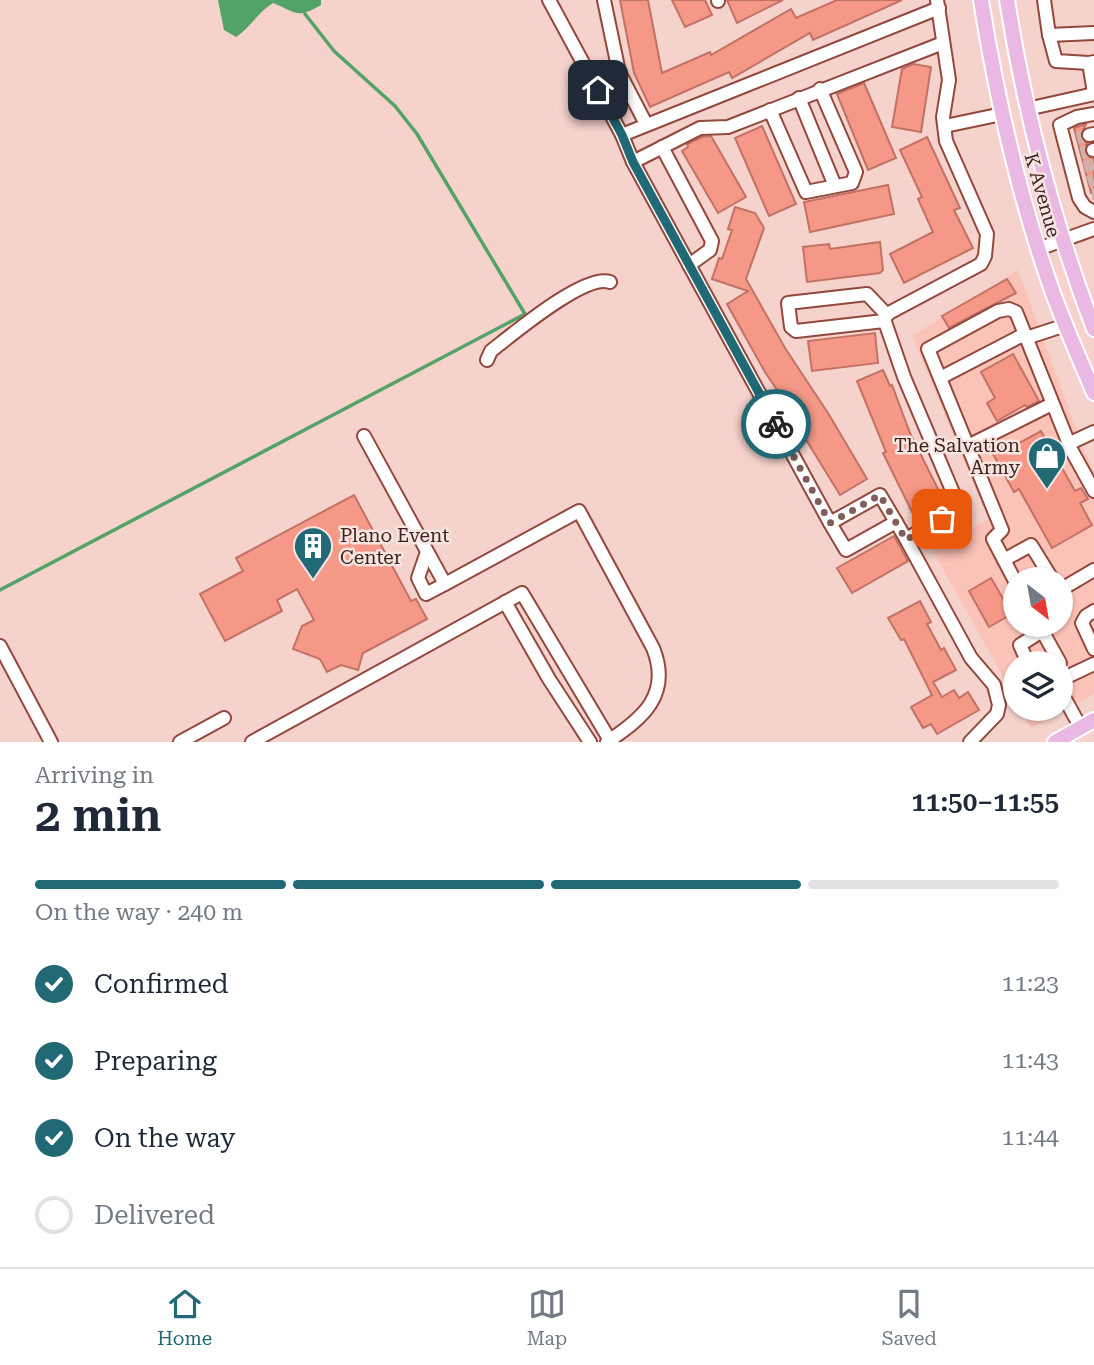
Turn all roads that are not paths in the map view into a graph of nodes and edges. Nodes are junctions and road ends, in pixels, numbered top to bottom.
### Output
1 (550, 0) edge
2 (604, 0) edge
3 (982, 0) edge
4 (1007, 0) edge
5 (1044, 0) edge
6 (938, 4) edge
7 (1094, 33) edge
8 (1049, 35) junction
9 (943, 43) junction
10 (1092, 63) edge
11 (820, 89) junction
12 (1094, 94) edge
13 (799, 98) junction
14 (1072, 98) junction
15 (1027, 109) junction
16 (770, 110) junction
17 (1002, 114) junction
18 (1094, 114) edge
19 (1077, 117) junction
20 (646, 124) junction
21 (945, 126) junction
22 (622, 135) junction
23 (1087, 136) tunnel mouth
24 (1063, 143) junction
25 (662, 148) junction
26 (1089, 151) tunnel mouth
27 (1067, 157) junction
28 (633, 162) junction
29 (1084, 167) tunnel mouth
30 (1071, 170) junction
31 (835, 186) junction
32 (1094, 212) edge
33 (1094, 229) edge
34 (1062, 240) junction
35 (1038, 249) junction
36 (689, 265) junction
37 (610, 282) dead end
38 (886, 318) junction
39 (1066, 325) junction
40 (1094, 329) edge
41 (1026, 338) junction
42 (487, 360) dead end
43 (940, 378) junction
44 (1094, 393) edge
45 (1052, 404) junction
46 (1094, 432) edge
47 (365, 436) dead end
48 (1069, 444) junction
49 (968, 446) junction
50 (1094, 491) edge
51 (896, 522) junction
52 (830, 523) junction
53 (906, 540) junction
54 (427, 552) junction
55 (1004, 560) junction
56 (1008, 567) edge
57 (1045, 567) edge
58 (1094, 570) edge
59 (1073, 582) edge
60 (445, 584) junction
61 (505, 603) junction
62 (1094, 611) edge
63 (1029, 637) edge
64 (1092, 643) edge
65 (0, 646) edge
66 (1023, 651) edge
67 (1094, 664) edge
68 (1073, 669) edge
69 (1073, 706) edge
70 (223, 718) dead end
71 (1087, 724) edge
72 (609, 741) edge
73 (51, 742) edge
74 (180, 742) edge
75 (251, 742) edge
76 (590, 742) edge
77 (970, 742) edge
78 (1055, 742) edge

1 - 22 lane
2 - 20 lane
3 - 17 main road, K Avenue
4 - 15 main road, K Avenue
5 - 8 lane
6 - 9 lane
6 - 20 lane
7 - 8 lane
8 - 10 lane
9 - 11 lane
9 - 21 lane
10 - 12 lane
11 - 13 lane
11 - 31 lane
12 - 14 lane
13 - 16 lane
13 - 31 lane
14 - 15 lane
14 - 19 lane
15 - 17 main road
15 - 34 main road, K Avenue
16 - 25 lane
16 - 31 lane
17 - 21 lane
17 - 35 main road, K Avenue
18 - 19 lane
19 - 24 lane
20 - 22 lane
21 - 38 lane
22 - 28 lane
23 - 24 lane
24 - 27 lane
25 - 28 lane
25 - 36 lane
26 - 27 lane
27 - 30 lane
28 - 36 lane
29 - 30 lane
30 - 32 lane
33 - 34 lane
34 - 35 lane
34 - 40 main road, K Avenue
35 - 39 main road, K Avenue
36 - 52 lane
37 - 42 lane
38 - 38 lane
38 - 53 lane
39 - 41 lane
39 - 44 main road, K Avenue
41 - 43 lane
41 - 43 lane
41 - 45 lane
43 - 49 lane
45 - 48 lane
45 - 49 lane
46 - 48 lane
47 - 54 lane
48 - 50 lane
49 - 55 lane
51 - 52 lane
51 - 52 lane
51 - 53 lane
53 - 77 lane
54 - 60 lane
54 - 60 lane
55 - 56 lane
55 - 57 lane
58 - 59 lane
60 - 72 lane
61 - 72 lane
61 - 75 lane
61 - 76 lane
62 - 64 lane
63 - 66 lane
65 - 73 lane
67 - 68 lane
69 - 71 lane
70 - 74 lane
71 - 78 main road

